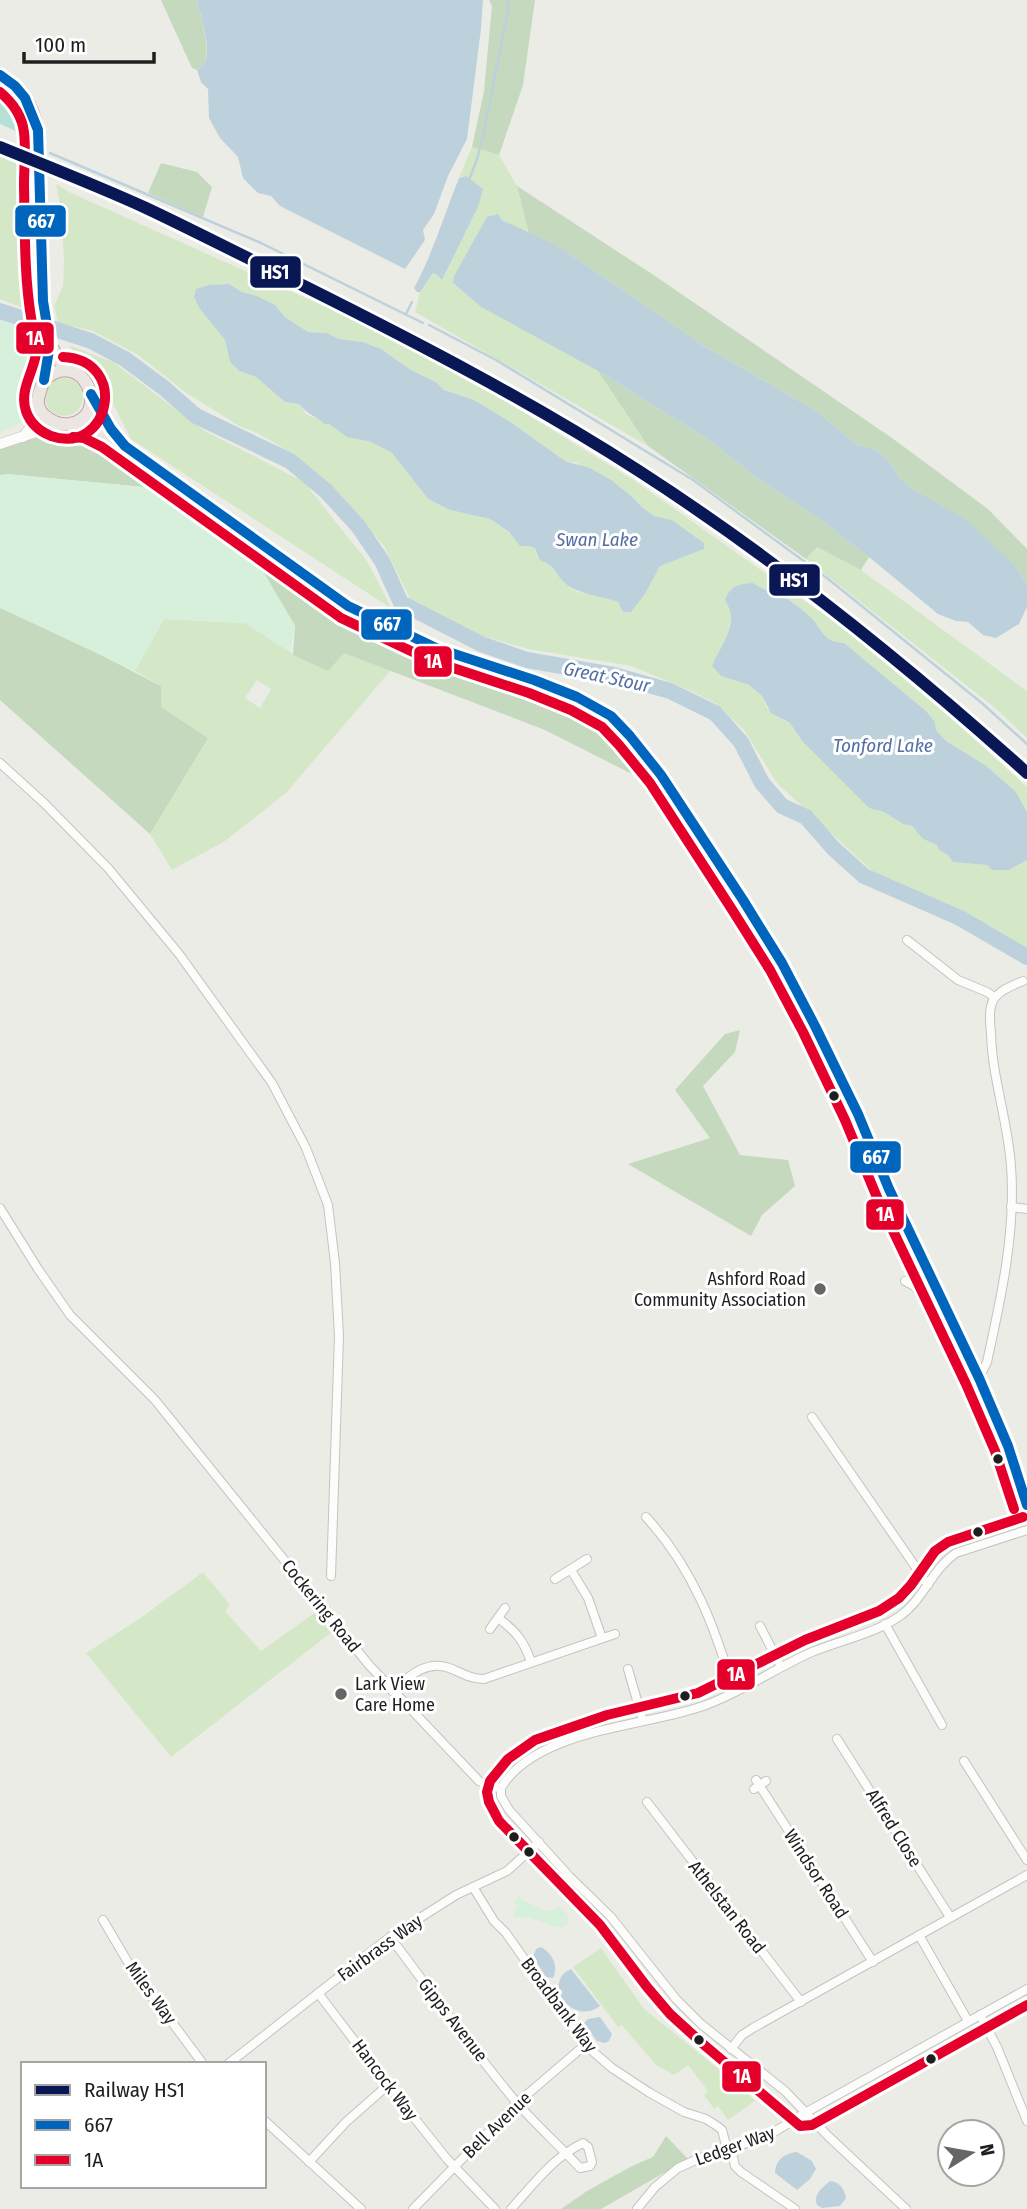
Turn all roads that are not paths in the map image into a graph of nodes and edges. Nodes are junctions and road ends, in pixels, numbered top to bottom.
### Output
1 (0, 75) edge
2 (49, 341) junction
3 (71, 371) junction
4 (44, 380) junction
5 (91, 394) junction
6 (40, 409) junction
7 (67, 424) junction
8 (23, 437) junction
9 (0, 444) edge
10 (125, 446) junction
11 (0, 764) edge
12 (907, 940) dead end
13 (1023, 981) dead end
14 (995, 998) junction
15 (0, 1208) edge
16 (1011, 1208) junction
17 (1027, 1209) edge
18 (905, 1281) dead end
19 (922, 1298) dead end
20 (979, 1378) junction
21 (812, 1417) dead end
22 (1024, 1485) edge
23 (1027, 1505) edge
24 (646, 1517) dead end
25 (1027, 1530) edge
26 (587, 1559) dead end
27 (571, 1570) junction
28 (331, 1576) dead end
29 (555, 1579) dead end
30 (928, 1585) junction
31 (505, 1608) dead end
32 (498, 1618) junction
33 (885, 1624) junction
34 (760, 1626) dead end
35 (490, 1629) dead end
36 (615, 1634) dead end
37 (602, 1638) junction
38 (531, 1662) junction
39 (781, 1667) junction
40 (628, 1669) dead end
41 (392, 1691) junction
42 (734, 1692) junction
43 (643, 1721) junction
44 (942, 1725) dead end
45 (837, 1739) dead end
46 (964, 1761) dead end
47 (980, 1767) dead end
48 (971, 1773) junction
49 (759, 1784) dead end
50 (501, 1788) junction
51 (647, 1802) dead end
52 (539, 1842) junction
53 (1027, 1860) edge
54 (1027, 1875) edge
55 (473, 1887) junction
56 (950, 1917) junction
57 (103, 1920) dead end
58 (919, 1935) junction
59 (390, 1937) junction
60 (873, 1962) junction
61 (1027, 1989) edge
62 (318, 1993) junction
63 (801, 2002) junction
64 (979, 2015) junction
65 (968, 2021) junction
66 (585, 2045) junction
67 (731, 2049) junction
68 (202, 2062) edge
69 (231, 2062) edge
70 (388, 2085) junction
71 (517, 2103) junction
72 (804, 2113) junction
73 (1027, 2121) edge
74 (266, 2122) edge
75 (729, 2149) junction
76 (309, 2162) junction
77 (454, 2168) junction
78 (795, 2208) edge
79 (361, 2209) edge
80 (413, 2209) edge
81 (495, 2209) edge
82 (511, 2209) edge
83 (637, 2209) edge
84 (906, 2209) edge

1 - 2 highway
2 - 3 highway
2 - 4 highway
3 - 4 highway
3 - 5 highway
4 - 6 highway
5 - 7 highway
5 - 10 highway
6 - 7 highway
6 - 8 street
7 - 8 street
7 - 10 highway
8 - 9 street
10 - 20 highway
11 - 28 street
12 - 14 street
13 - 14 street
14 - 16 street
15 - 41 street, Cockering Road
16 - 17 street
16 - 20 street
18 - 19 street
20 - 22 highway
21 - 30 street
22 - 23 highway
24 - 42 street
25 - 30 street
26 - 27 street
27 - 29 street
27 - 37 street
30 - 33 street
31 - 32 street
32 - 35 street
32 - 38 street
33 - 39 street
33 - 44 street
34 - 39 street
36 - 37 street
37 - 38 street
38 - 41 street
39 - 42 street
40 - 43 street
41 - 50 street, Cockering Road
42 - 43 street
43 - 50 street
45 - 56 street, Alfred Close
46 - 48 street
47 - 48 street
48 - 53 street
49 - 60 street, Windsor Road
50 - 52 street
51 - 63 street, Athelstan Road
52 - 55 street, Fairbrass Way
52 - 67 street
54 - 56 street
55 - 59 street, Fairbrass Way
55 - 66 street, Broadbank Way
56 - 58 street
57 - 68 street, Miles Way
58 - 60 street
58 - 65 street
59 - 62 street, Fairbrass Way
59 - 71 street, Gipps Avenue
60 - 63 street
61 - 64 street, Ledger Way
62 - 69 street, Fairbrass Way
62 - 70 street, Hancock Way
63 - 67 street
64 - 65 street, Ledger Way
64 - 73 street
65 - 72 street, Ledger Way
66 - 71 street, Bell Avenue
66 - 75 street, Broadbank Way
67 - 72 street
70 - 76 street
70 - 77 street, Hancock Way
71 - 77 street, Bell Avenue
71 - 82 street, Gipps Avenue
72 - 75 street, Ledger Way
72 - 84 street
74 - 76 street
75 - 78 street, Broadbank Way
75 - 83 street, Ledger Way
76 - 79 street
77 - 80 street, Bell Avenue
77 - 81 street, Hancock Way

